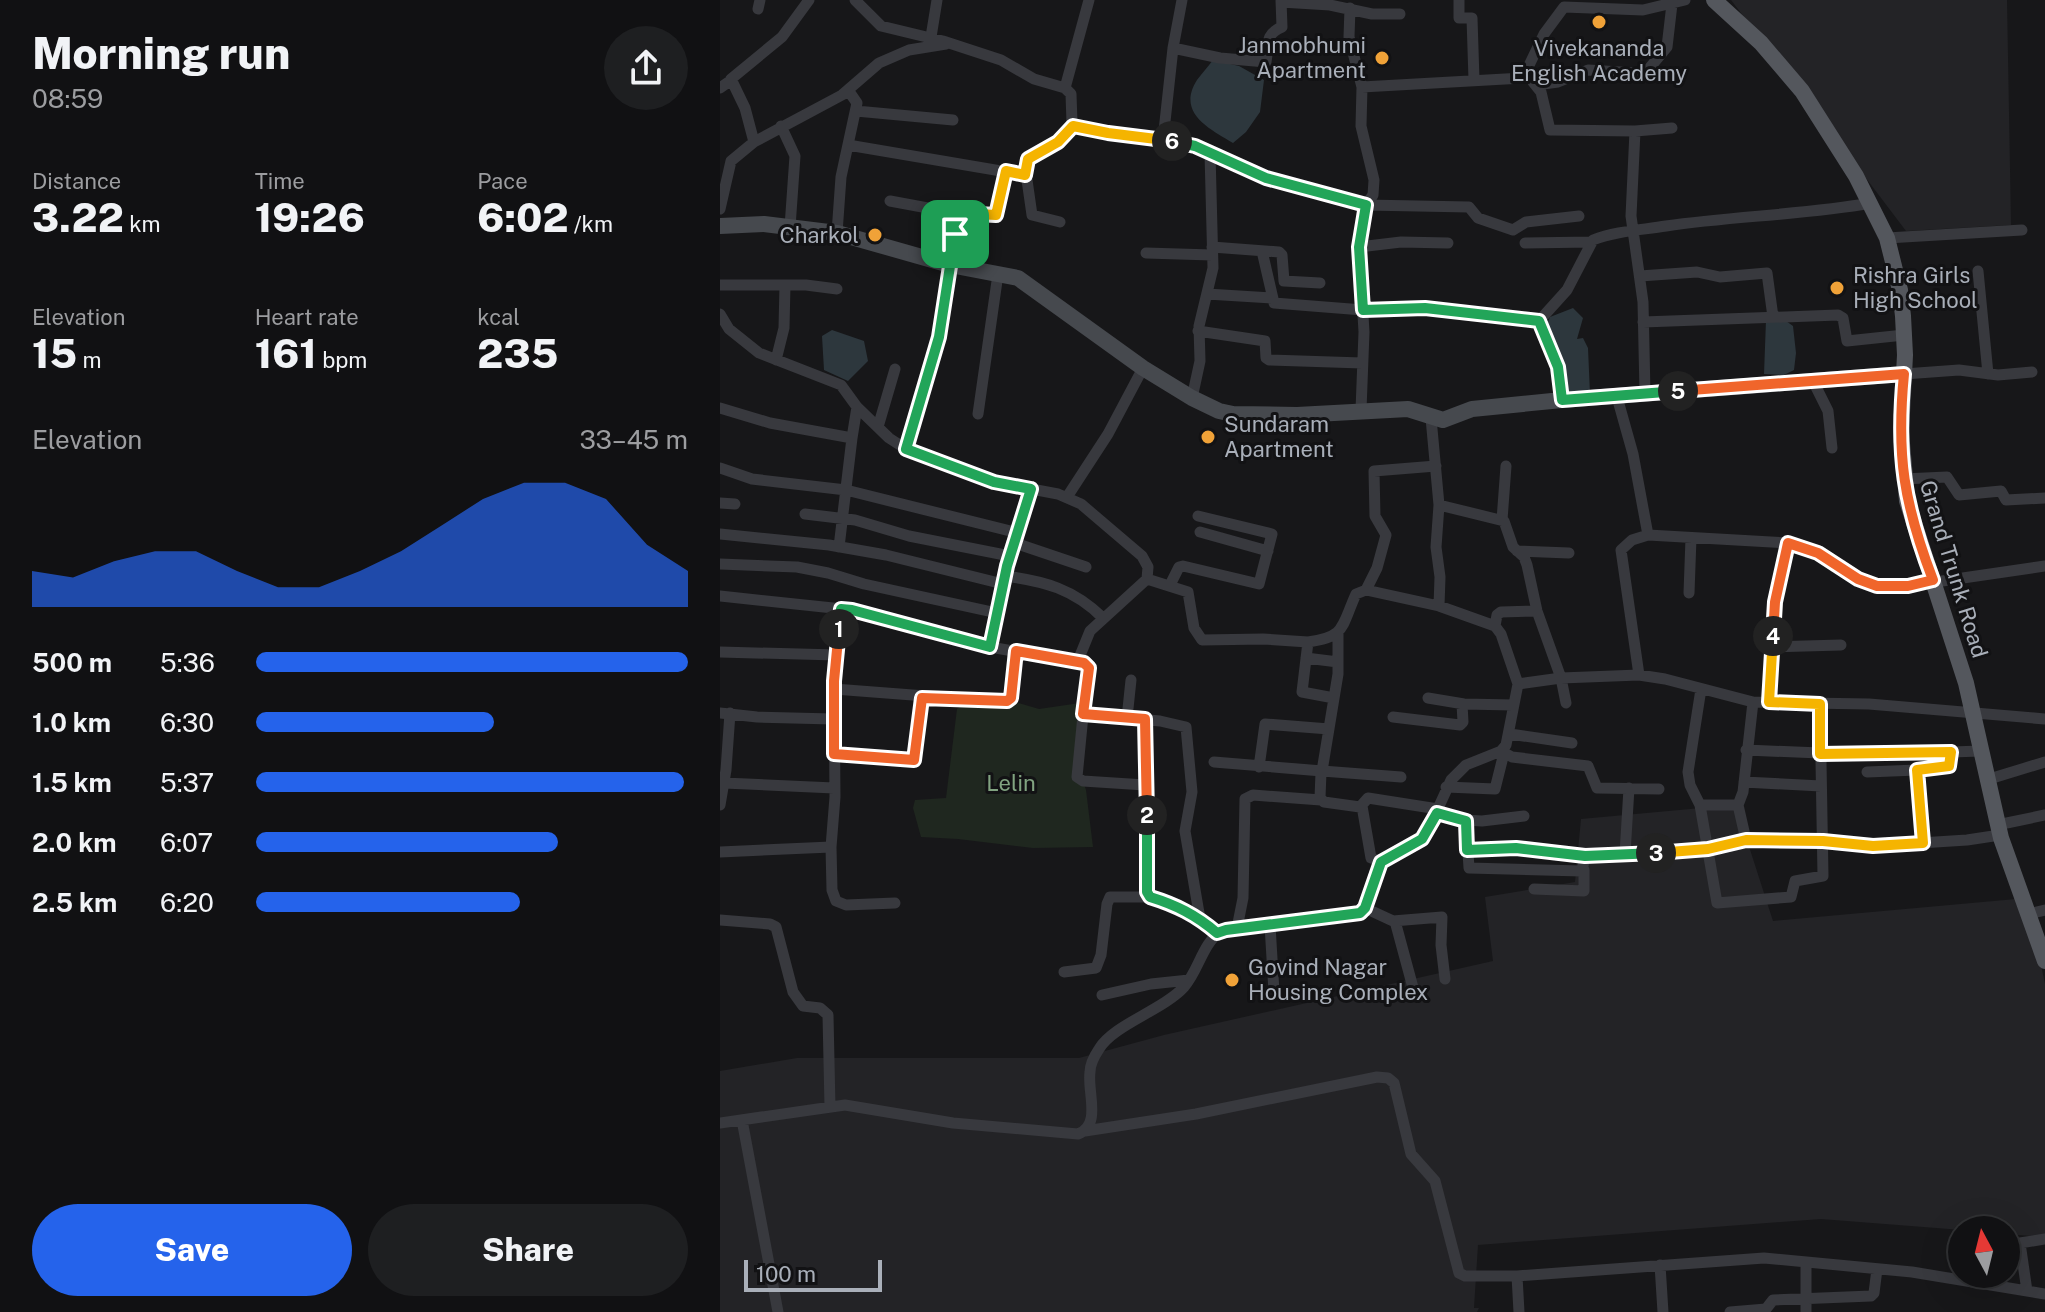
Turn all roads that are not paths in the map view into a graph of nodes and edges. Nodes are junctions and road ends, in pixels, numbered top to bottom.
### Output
1 (809, 0) edge
2 (937, 0) edge
3 (1089, 0) edge
4 (1182, 0) edge
5 (1459, 0) edge
6 (1685, 0) edge
7 (1714, 0) edge
8 (1281, 1) edge
9 (861, 2) edge
10 (1564, 3) edge
11 (1672, 4) junction
12 (1728, 6) edge
13 (1350, 8) junction
14 (1400, 14) dead end
15 (931, 37) junction
16 (951, 43) junction
17 (1173, 48) junction
18 (1526, 77) junction
19 (1474, 80) junction
20 (725, 85) edge
21 (1536, 85) junction
22 (1362, 87) junction
23 (1065, 88) junction
24 (848, 90) junction
25 (856, 111) junction
26 (953, 120) dead end
27 (781, 126) junction
28 (1073, 126) junction
29 (1672, 128) dead end
30 (1635, 131) junction
31 (1163, 140) junction
32 (754, 142) junction
33 (848, 145) junction
34 (1210, 153) junction
35 (1006, 171) junction
36 (1025, 175) junction
37 (1370, 200) junction
38 (890, 201) dead end
39 (1871, 203) junction
40 (720, 209) edge
41 (958, 213) junction
42 (1579, 216) dead end
43 (1060, 222) dead end
44 (720, 226) edge
45 (790, 227) junction
46 (2022, 230) dead end
47 (1633, 231) junction
48 (837, 233) junction
49 (1887, 238) junction
50 (1591, 242) junction
51 (1448, 243) dead end
52 (1525, 243) dead end
53 (1359, 247) junction
54 (1212, 251) junction
55 (1262, 251) junction
56 (1146, 253) dead end
57 (950, 265) junction
58 (1978, 271) dead end
59 (998, 274) junction
60 (1640, 276) junction
61 (1320, 283) dead end
62 (720, 285) edge
63 (785, 285) junction
64 (837, 289) dead end
65 (1207, 294) junction
66 (1272, 298) junction
67 (1363, 310) junction
68 (720, 314) edge
69 (1773, 317) junction
70 (1539, 321) junction
71 (1643, 322) junction
72 (1198, 331) junction
73 (1904, 335) junction
74 (776, 360) junction
75 (1362, 363) junction
76 (1143, 368) junction
77 (895, 369) dead end
78 (2032, 372) dead end
79 (1904, 374) junction
80 (1988, 374) junction
81 (1813, 381) junction
82 (1645, 393) junction
83 (1617, 397) junction
84 (1192, 398) junction
85 (1562, 400) junction
86 (857, 407) junction
87 (720, 408) edge
88 (1361, 410) junction
89 (978, 414) dead end
90 (1431, 418) junction
91 (878, 427) junction
92 (852, 438) junction
93 (1832, 448) dead end
94 (906, 449) junction
95 (1436, 466) junction
96 (1506, 466) dead end
97 (720, 468) edge
98 (1903, 479) junction
99 (1031, 489) junction
100 (846, 490) junction
101 (1067, 497) junction
102 (2045, 498) edge
103 (720, 503) edge
104 (735, 504) dead end
105 (1439, 505) junction
106 (805, 514) dead end
107 (1198, 516) dead end
108 (842, 518) junction
109 (1502, 520) junction
110 (1200, 532) dead end
111 (720, 534) edge
112 (1648, 535) junction
113 (1016, 538) junction
114 (1691, 538) junction
115 (1788, 543) junction
116 (839, 547) junction
117 (1268, 551) junction
118 (1516, 551) junction
119 (1569, 553) dead end
120 (1010, 556) junction
121 (720, 564) edge
122 (2045, 566) edge
123 (1086, 567) dead end
124 (1147, 579) junction
125 (1004, 580) junction
126 (1933, 580) junction
127 (1170, 585) junction
128 (1366, 590) junction
129 (1689, 593) dead end
130 (720, 596) edge
131 (1439, 606) junction
132 (841, 609) junction
133 (1537, 611) junction
134 (997, 613) junction
135 (1103, 618) junction
136 (1495, 626) junction
137 (1338, 634) junction
138 (1308, 642) junction
139 (1841, 645) dead end
140 (990, 647) junction
141 (1773, 647) junction
142 (1016, 651) junction
143 (720, 652) edge
144 (837, 655) junction
145 (1306, 658) junction
146 (1338, 662) junction
147 (1077, 663) junction
148 (1639, 675) junction
149 (1561, 678) junction
150 (1131, 680) dead end
151 (1518, 684) junction
152 (834, 689) junction
153 (1701, 689) junction
154 (922, 698) junction
155 (1334, 698) junction
156 (1428, 698) dead end
157 (1753, 702) junction
158 (1769, 702) junction
159 (1566, 703) dead end
160 (1462, 704) junction
161 (1820, 704) junction
162 (1513, 705) junction
163 (725, 713) edge
164 (1973, 713) junction
165 (1083, 714) junction
166 (1393, 717) dead end
167 (1127, 718) junction
168 (833, 719) junction
169 (1145, 719) junction
170 (2045, 719) edge
171 (1329, 729) junction
172 (1510, 734) junction
173 (1572, 743) dead end
174 (1746, 750) junction
175 (1980, 751) junction
176 (1502, 752) junction
177 (1951, 752) junction
178 (834, 754) junction
179 (1820, 754) junction
180 (1214, 762) dead end
181 (2045, 762) edge
182 (1259, 767) junction
183 (1917, 770) junction
184 (1322, 772) junction
185 (1867, 772) dead end
186 (723, 776) edge
187 (1401, 777) dead end
188 (1986, 780) junction
189 (1744, 782) junction
190 (1145, 785) junction
191 (1821, 786) junction
192 (1446, 787) junction
193 (834, 788) junction
194 (1629, 788) junction
195 (1659, 789) dead end
196 (1321, 800) junction
197 (720, 805) edge
198 (1700, 805) junction
199 (1738, 805) junction
200 (1362, 806) junction
201 (1437, 811) junction
202 (2045, 815) edge
203 (1524, 816) dead end
204 (1465, 820) junction
205 (1999, 830) junction
206 (1746, 840) junction
207 (1823, 841) junction
208 (1923, 843) junction
209 (831, 847) junction
210 (1708, 849) junction
211 (1467, 850) junction
212 (720, 852) edge
213 (1625, 854) junction
214 (1585, 856) junction
215 (1381, 862) junction
216 (1584, 870) junction
217 (1534, 889) dead end
218 (1150, 897) junction
219 (895, 903) dead end
220 (1365, 908) junction
221 (2045, 910) edge
222 (2028, 914) junction
223 (1200, 919) junction
224 (720, 920) edge
225 (1395, 921) junction
226 (1270, 925) junction
227 (1237, 928) junction
228 (1217, 933) junction
229 (2044, 954) edge
230 (1064, 972) dead end
231 (1445, 979) dead end
232 (1189, 980) junction
233 (1274, 992) dead end
234 (1102, 995) dead end
235 (1415, 995) dead end
236 (830, 1107) junction
237 (742, 1120) junction
238 (720, 1123) edge
239 (1085, 1131) junction
240 (2045, 1239) edge
241 (1806, 1262) junction
242 (1660, 1265) junction
243 (1877, 1269) junction
244 (1517, 1276) junction
245 (2027, 1291) junction
246 (2045, 1294) edge
247 (1806, 1298) junction
248 (778, 1312) edge
249 (1519, 1312) edge
250 (1663, 1312) edge
251 (1730, 1312) edge
252 (1806, 1312) edge

1 - 20 street
2 - 15 street
3 - 23 street
4 - 17 street
5 - 19 street
6 - 11 street
7 - 12 main road, Grand Trunk Road
8 - 13 street
8 - 17 street
9 - 15 street
10 - 11 street
10 - 18 street
11 - 21 street
12 - 39 main road, Grand Trunk Road
13 - 14 street
13 - 22 street
15 - 16 street
16 - 23 street
16 - 24 street
17 - 31 street
18 - 19 street
18 - 21 street
19 - 22 street
20 - 32 street
21 - 30 street
22 - 37 street
23 - 28 street
24 - 25 street
24 - 27 street
25 - 26 street
25 - 33 street
27 - 32 street
27 - 45 street
28 - 31 street
28 - 36 street
29 - 30 street
30 - 47 street
31 - 34 street
32 - 40 street
33 - 35 street
33 - 48 street
34 - 37 street
34 - 54 street
35 - 36 street
35 - 41 street
36 - 43 street
37 - 42 street
37 - 53 street
38 - 41 street
39 - 47 street
39 - 49 main road, Grand Trunk Road
41 - 57 street
44 - 45 street
45 - 48 street
46 - 49 street
47 - 50 street
47 - 60 street
48 - 57 street
49 - 73 main road, Grand Trunk Road
50 - 52 street
50 - 70 street
51 - 53 street
53 - 67 street
54 - 55 street
54 - 56 street
54 - 65 street
55 - 61 street
55 - 66 street
57 - 59 street
57 - 94 street
58 - 80 street
59 - 76 street
59 - 89 street
60 - 69 street
60 - 71 street
62 - 63 street
63 - 64 street
63 - 74 street
65 - 66 street
65 - 72 street
66 - 67 street
67 - 70 street
67 - 75 street
68 - 74 street
69 - 71 street
69 - 73 street
70 - 85 street
71 - 82 street
72 - 75 street
72 - 84 street
73 - 79 main road, Grand Trunk Road
74 - 86 street
75 - 88 street
76 - 84 street
76 - 101 street
77 - 91 street
78 - 80 street
79 - 80 street
79 - 81 street
79 - 98 main road, Grand Trunk Road
81 - 82 street
81 - 93 street
82 - 83 street
83 - 85 street
83 - 112 street
84 - 88 street
85 - 90 street
86 - 91 street
86 - 92 street
87 - 92 street
88 - 90 street
90 - 95 street
91 - 94 street
92 - 100 street
94 - 99 street
95 - 105 street
95 - 128 street
96 - 109 street
97 - 100 street
98 - 102 street
98 - 126 main road, Grand Trunk Road
99 - 101 street
99 - 113 street
100 - 108 street
100 - 113 street
101 - 124 street
103 - 104 street
105 - 109 street
105 - 131 street
106 - 108 street
107 - 117 street
108 - 116 street
108 - 120 street
109 - 118 street
110 - 117 street
111 - 116 street
112 - 114 street
112 - 148 street
113 - 120 street
113 - 123 street
114 - 115 street
114 - 129 street
115 - 126 street
115 - 141 street
116 - 125 street
117 - 127 street
118 - 119 street
118 - 133 street
120 - 125 street
121 - 134 street
122 - 126 street
124 - 127 street
124 - 135 street
125 - 134 street
125 - 135 street
126 - 164 main road, Grand Trunk Road
127 - 138 street
128 - 131 street
128 - 137 street
130 - 132 street
131 - 136 street
132 - 140 street
132 - 144 street
133 - 136 street
133 - 149 street
134 - 140 street
135 - 147 street
136 - 151 street
137 - 138 street
137 - 146 street
138 - 145 street
139 - 141 street
140 - 142 street
141 - 158 street
142 - 147 street
142 - 154 street
143 - 144 street
144 - 152 street
145 - 146 street
145 - 155 street
146 - 155 street
147 - 165 street
148 - 149 street
148 - 153 street
149 - 151 street
149 - 159 street
150 - 167 street
151 - 162 street
152 - 154 street
152 - 168 street
153 - 157 street
153 - 198 street
154 - 178 street
155 - 171 street
156 - 160 street
157 - 158 street
157 - 174 street
158 - 161 street
160 - 162 street
160 - 166 street
161 - 164 street
161 - 179 street
162 - 172 street
163 - 168 street
163 - 186 street
164 - 170 street
164 - 175 main road, Grand Trunk Road
165 - 167 street
165 - 190 street
167 - 169 street
168 - 178 street
169 - 190 street
169 - 223 street
171 - 182 street
171 - 184 street
172 - 173 street
172 - 176 street
174 - 179 street
174 - 189 street
175 - 177 street
175 - 188 main road, Grand Trunk Road
176 - 192 street
176 - 192 street
176 - 194 street
177 - 179 street
177 - 183 street
178 - 193 street
179 - 191 street
180 - 182 street
181 - 188 street
182 - 184 street
183 - 185 street
183 - 208 street
184 - 187 street
184 - 196 street
186 - 193 street
186 - 197 street
188 - 205 main road, Grand Trunk Road
189 - 191 street
189 - 199 street
190 - 218 street
191 - 207 street
192 - 201 street
193 - 209 street
194 - 195 street
194 - 213 street
196 - 200 street
196 - 227 street
198 - 199 street
198 - 210 street
199 - 206 street
200 - 201 street
200 - 215 street
201 - 204 street
201 - 215 street
202 - 205 street
203 - 204 street
204 - 211 street
205 - 208 street
205 - 222 main road, Grand Trunk Road
206 - 207 street
206 - 210 street
207 - 208 street
207 - 210 street
209 - 212 street
209 - 219 street
210 - 213 street
211 - 214 street
211 - 216 street
213 - 214 street
214 - 216 street
215 - 220 street
216 - 217 street
218 - 223 street
218 - 230 street
220 - 225 street
220 - 226 street
221 - 222 street
222 - 229 main road, Grand Trunk Road
223 - 228 street
224 - 236 street
225 - 231 street
225 - 235 street
226 - 227 street
226 - 233 street
227 - 228 street
228 - 232 street
232 - 234 street
232 - 239 street
236 - 237 street
236 - 239 street
237 - 238 street
237 - 248 street
239 - 244 street
240 - 245 street
241 - 242 street
241 - 243 street
241 - 247 street
242 - 244 street
242 - 250 street
243 - 245 street
243 - 247 street
244 - 249 street
245 - 246 street
247 - 251 street
247 - 252 street

